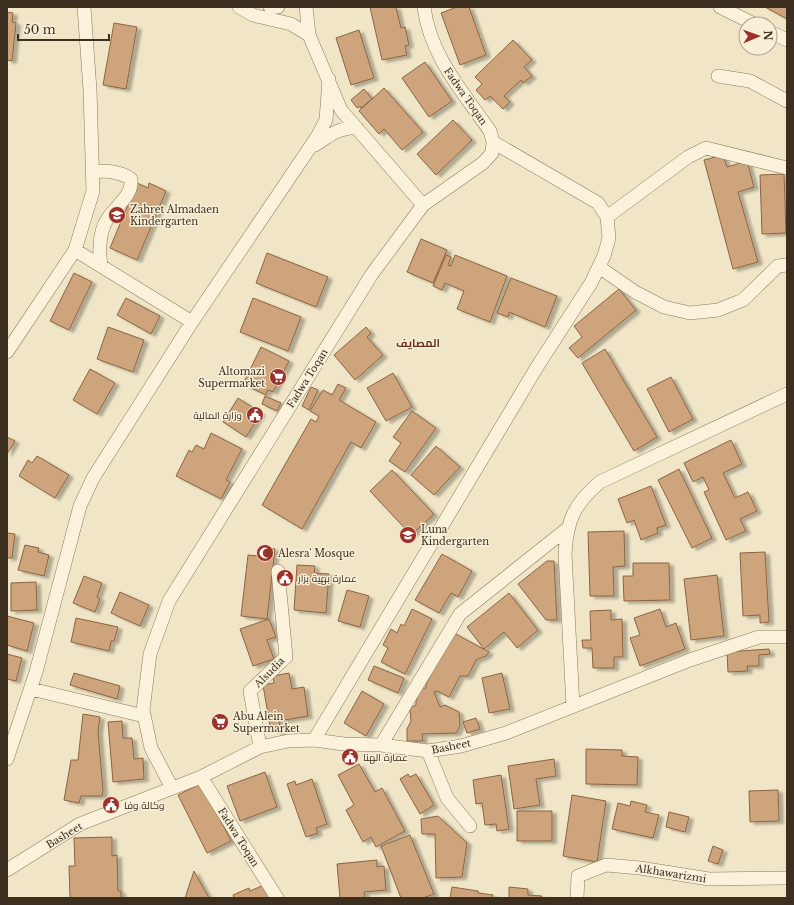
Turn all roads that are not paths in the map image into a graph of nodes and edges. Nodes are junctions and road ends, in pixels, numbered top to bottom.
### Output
1 (84, 7) edge
2 (240, 7) edge
3 (259, 7) edge
4 (270, 7) edge
5 (278, 7) edge
6 (294, 7) edge
7 (424, 7) edge
8 (720, 7) edge
9 (307, 14) edge
10 (738, 16) edge
11 (309, 35) junction
12 (718, 76) dead end
13 (329, 79) junction
14 (787, 101) edge
15 (356, 128) junction
16 (493, 142) junction
17 (308, 149) junction
18 (787, 168) edge
19 (93, 171) junction
20 (423, 205) junction
21 (607, 217) junction
22 (76, 250) junction
23 (787, 265) edge
24 (101, 266) junction
25 (599, 267) junction
26 (192, 322) junction
27 (7, 352) edge
28 (787, 394) edge
29 (568, 528) junction
30 (278, 571) dead end
31 (787, 637) edge
32 (31, 689) junction
33 (573, 706) junction
34 (144, 716) junction
35 (314, 740) junction
36 (381, 745) junction
37 (260, 747) junction
38 (428, 751) junction
39 (7, 759) edge
40 (201, 777) junction
41 (172, 788) junction
42 (470, 826) dead end
43 (7, 870) edge
44 (787, 878) edge
45 (277, 898) edge
46 (577, 898) edge

1 - 19 street
2 - 3 street
2 - 11 street
4 - 5 street
6 - 9 street
7 - 16 street, Fadwa Toqan
8 - 10 street
9 - 11 street
11 - 13 street
12 - 14 street
13 - 15 street
13 - 17 street
15 - 17 street
15 - 20 street
16 - 20 street, Fadwa Toqan
16 - 21 street
17 - 26 street
18 - 21 street
19 - 22 street
19 - 24 street
20 - 34 street, Fadwa Toqan
21 - 25 street
22 - 24 street
22 - 27 street
23 - 25 street
24 - 26 street
25 - 35 street
26 - 32 street
28 - 29 street
29 - 33 street
29 - 36 street
30 - 37 street, Alsudia
31 - 33 street, Basheet
32 - 34 street
32 - 39 street
33 - 38 street, Basheet
34 - 41 street, Fadwa Toqan
35 - 36 street, Basheet
35 - 37 street, Basheet
36 - 38 street, Basheet
37 - 40 street, Basheet
38 - 42 street
40 - 41 street, Basheet
40 - 45 street, Fadwa Toqan
41 - 43 street, Basheet
44 - 46 street, Alkhawarizmi

